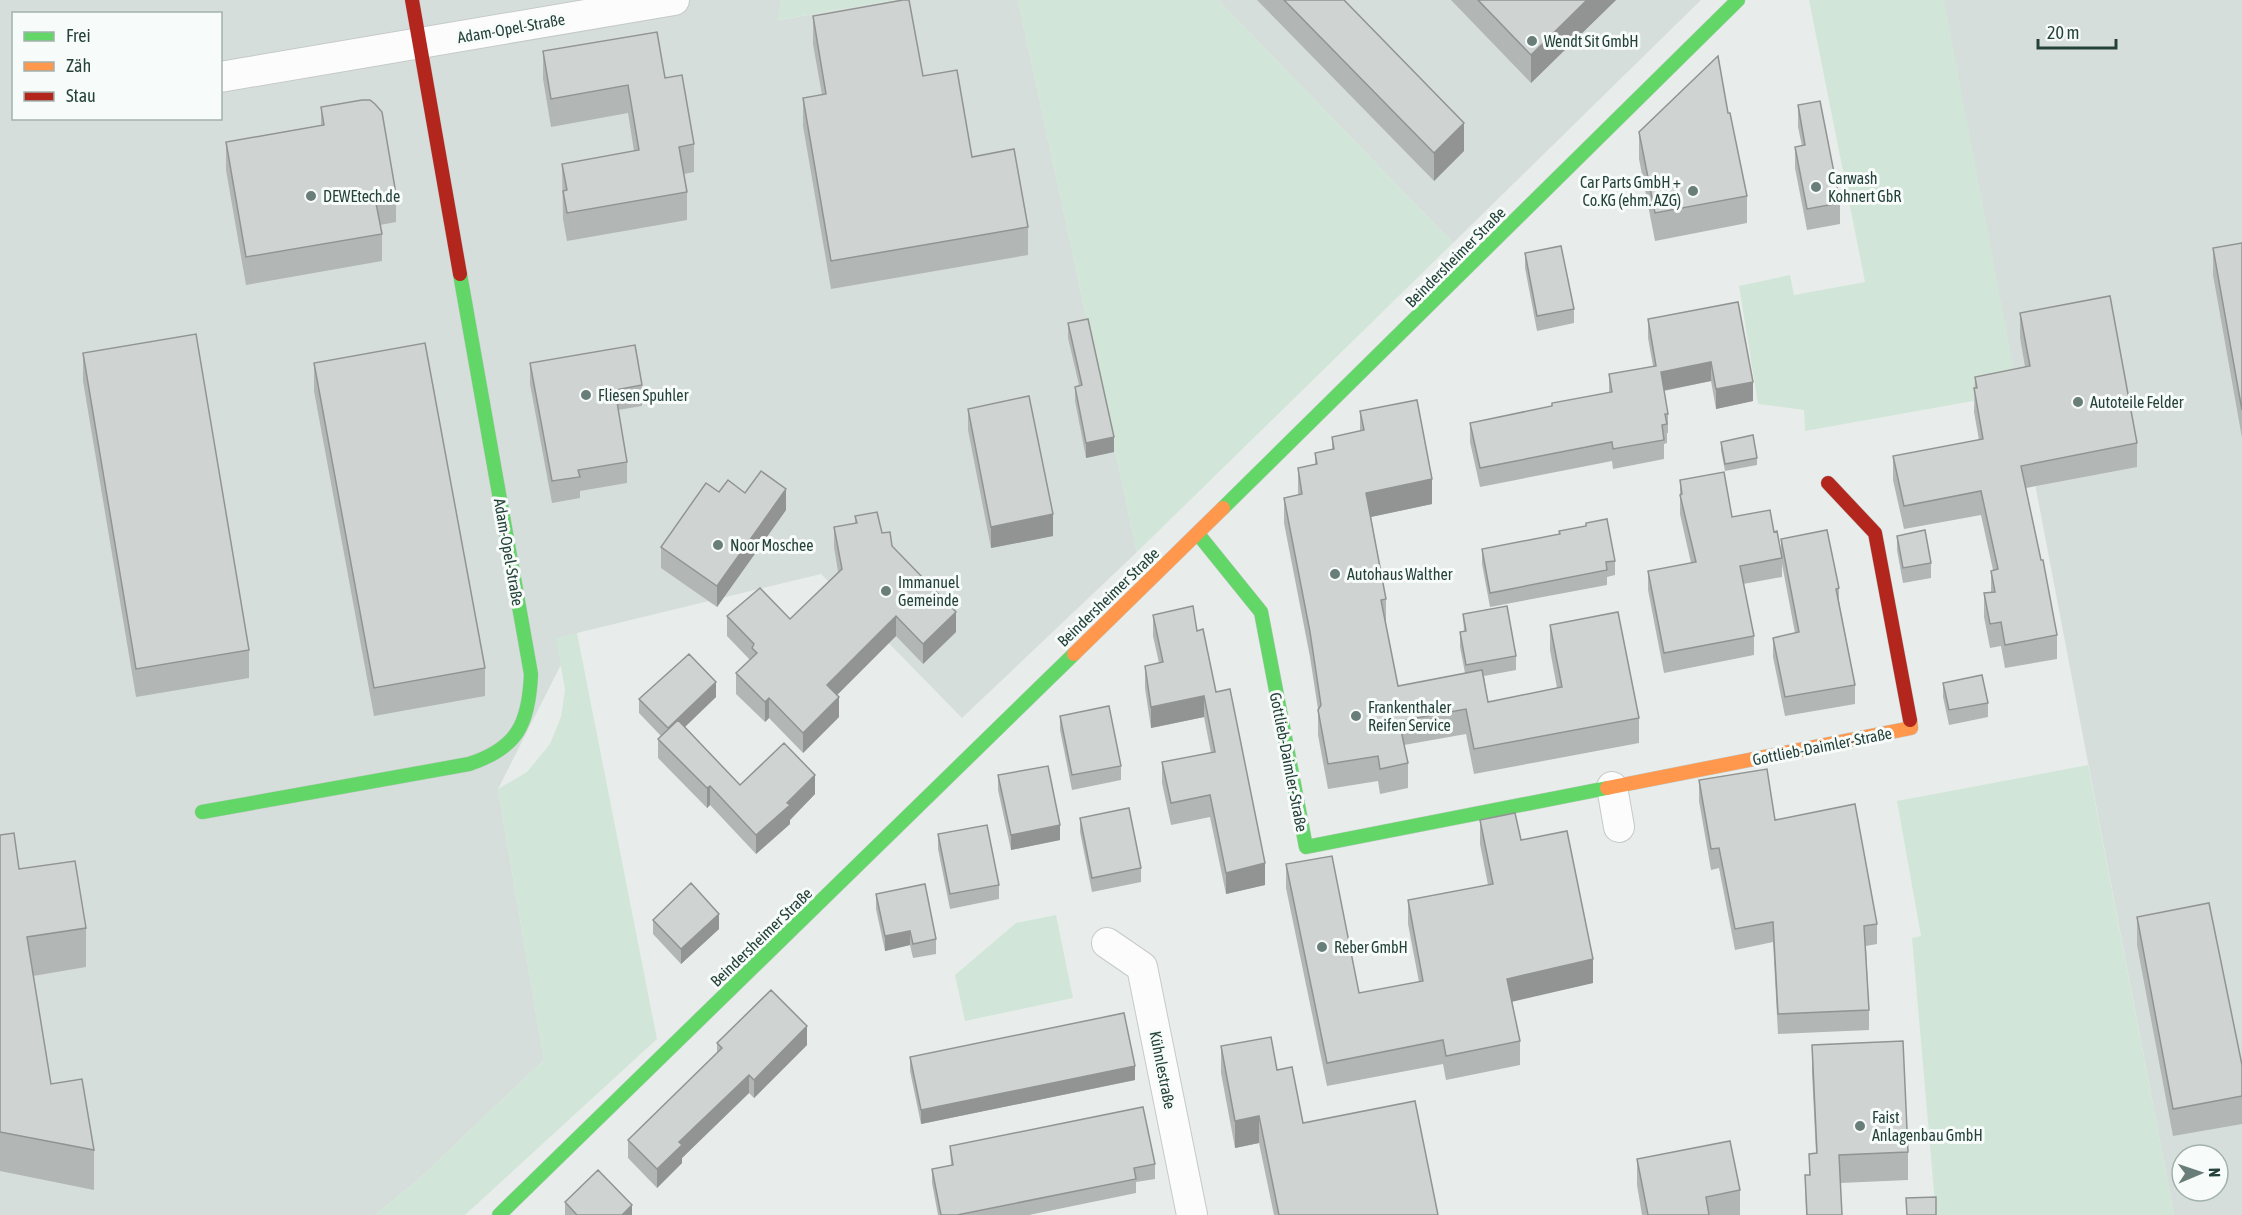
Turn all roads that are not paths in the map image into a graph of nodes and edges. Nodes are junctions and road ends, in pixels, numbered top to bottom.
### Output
1 (412, 0) edge
2 (674, 0) edge
3 (1738, 0) edge
4 (420, 44) junction
5 (222, 77) edge
6 (1828, 483) dead end
7 (1198, 534) junction
8 (1611, 787) junction
9 (202, 812) dead end
10 (1619, 827) dead end
11 (1107, 943) dead end
12 (500, 1215) edge
13 (1191, 1215) edge

1 - 4 street, Adam-Opel-Straße
2 - 4 street, Adam-Opel-Straße
3 - 7 street, Beindersheimer Straße
4 - 5 street, Adam-Opel-Straße
4 - 9 street, Adam-Opel-Straße
6 - 8 street, Gottlieb-Daimler-Straße
7 - 8 street, Gottlieb-Daimler-Straße
7 - 12 street, Beindersheimer Straße
8 - 10 street
11 - 13 street, Kühnlestraße

